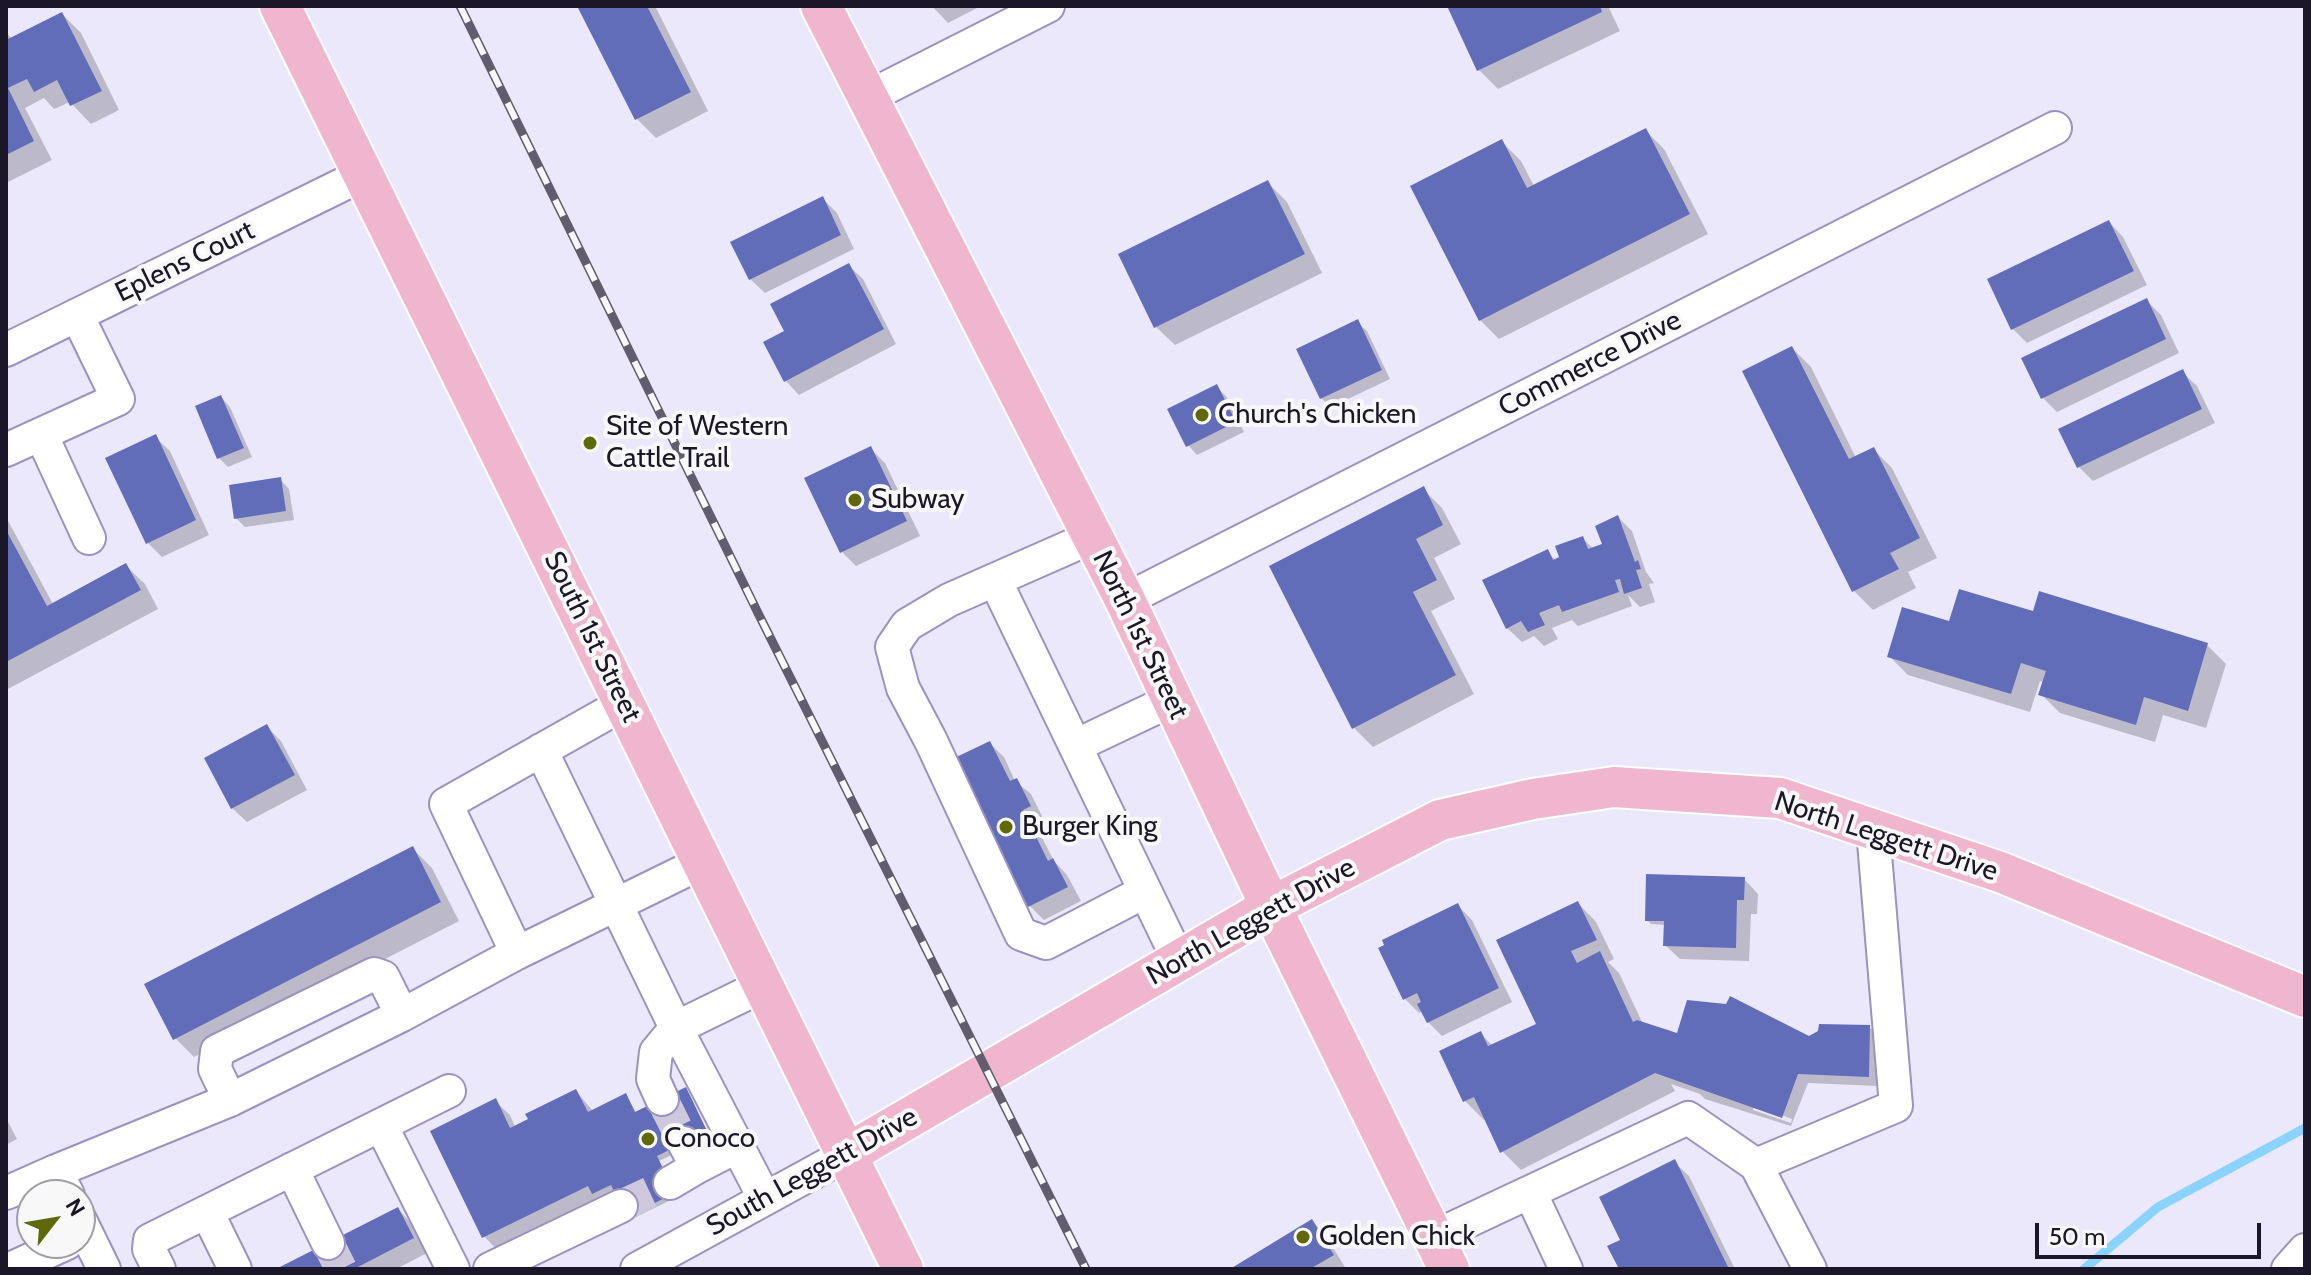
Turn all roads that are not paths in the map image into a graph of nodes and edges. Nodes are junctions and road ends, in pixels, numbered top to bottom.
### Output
1 (280, 6) edge
2 (821, 6) edge
3 (1048, 6) edge
4 (866, 98) junction
5 (2055, 128) dead end
6 (364, 174) junction
7 (77, 315) junction
8 (6, 350) edge
9 (41, 434) junction
10 (6, 450) edge
11 (1092, 537) junction
12 (89, 538) dead end
13 (995, 580) junction
14 (1125, 600) junction
15 (1172, 700) junction
16 (625, 703) junction
17 (1075, 746) junction
18 (541, 750) junction
19 (1873, 830) junction
20 (703, 862) junction
21 (1144, 892) junction
22 (616, 905) junction
23 (1271, 907) junction
24 (517, 953) junction
25 (1179, 961) junction
26 (764, 985) junction
27 (2304, 997) edge
28 (402, 1015) junction
29 (676, 1028) junction
30 (988, 1074) joint
31 (449, 1091) dead end
32 (662, 1099) tunnel mouth
33 (230, 1100) junction
34 (381, 1125) junction
35 (736, 1147) junction
36 (847, 1154) junction
37 (683, 1164) tunnel mouth
38 (1756, 1165) junction
39 (292, 1169) junction
40 (70, 1179) edge
41 (1530, 1192) junction
42 (765, 1199) junction
43 (621, 1206) tunnel mouth
44 (207, 1212) junction
45 (328, 1243) tunnel mouth
46 (2305, 1250) edge
47 (1442, 1253) edge
48 (30, 1259) edge
49 (647, 1267) edge
50 (900, 1268) edge
51 (10, 1269) edge
52 (159, 1269) edge
53 (235, 1269) edge
54 (453, 1269) edge
55 (490, 1269) edge
56 (1566, 1269) edge
57 (1810, 1269) edge
58 (2288, 1269) edge

1 - 6 main road, South 1st Street
2 - 4 main road, North 1st Street
3 - 4 street
4 - 11 main road, North 1st Street
5 - 14 street, Commerce Drive
6 - 7 street, Eplens Court
6 - 16 main road, South 1st Street
7 - 8 street, Eplens Court
7 - 9 street
9 - 10 street
9 - 12 street
11 - 13 street
11 - 14 main road, North 1st Street
13 - 17 street
13 - 21 street
14 - 15 main road, North 1st Street
15 - 17 street
15 - 23 main road, North 1st Street
16 - 18 street
16 - 20 main road, South 1st Street
17 - 21 street
18 - 22 street
18 - 24 street
19 - 23 main road, North Leggett Drive
19 - 27 main road, North Leggett Drive
19 - 38 street
20 - 22 street
20 - 26 main road, South 1st Street
21 - 25 street
22 - 24 street
22 - 29 street
23 - 25 main road, North Leggett Drive
23 - 47 main road, North 1st Street
24 - 28 street
25 - 30 main road, North Leggett Drive
26 - 29 street
26 - 36 main road, South 1st Street
28 - 33 street
28 - 33 street
29 - 32 street
29 - 35 street
30 - 36 main road, South Leggett Drive
31 - 34 street
33 - 40 street
34 - 39 street
34 - 54 street
35 - 37 street
35 - 42 street
36 - 42 street, South Leggett Drive
36 - 50 main road, South 1st Street
38 - 41 street
38 - 57 street
39 - 44 street
39 - 45 street
41 - 47 street
41 - 56 street
42 - 49 street, South Leggett Drive
43 - 55 street
44 - 52 street
44 - 53 street
46 - 58 street
48 - 51 street

